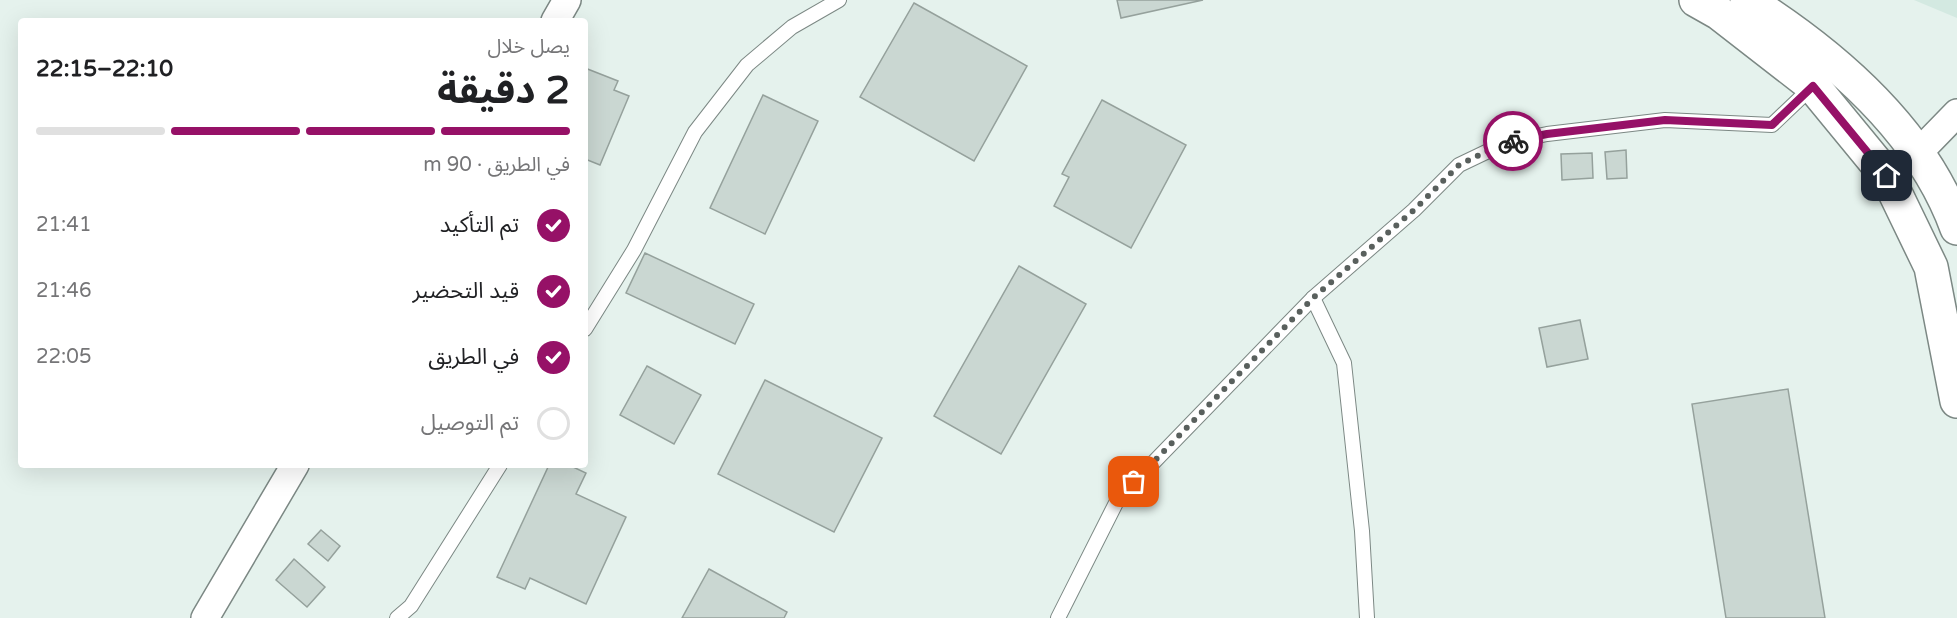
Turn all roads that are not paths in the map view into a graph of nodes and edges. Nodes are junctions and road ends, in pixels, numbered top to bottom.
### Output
1 (567, 0) edge
2 (839, 0) edge
3 (1696, 0) edge
4 (1747, 0) edge
5 (557, 18) edge
6 (1813, 86) junction
7 (1957, 113) edge
8 (1919, 152) junction
9 (1887, 176) junction
10 (1957, 228) edge
11 (1313, 298) junction
12 (588, 324) edge
13 (1957, 401) edge
14 (293, 468) edge
15 (498, 468) edge
16 (205, 618) edge
17 (397, 618) edge
18 (1058, 618) edge
19 (1367, 618) edge

1 - 5 street
2 - 12 lane
3 - 6 main road
4 - 8 main road
6 - 9 main road
6 - 11 lane
7 - 8 street
8 - 9 street
8 - 10 main road
9 - 13 main road
11 - 18 lane
11 - 19 lane
14 - 16 street
15 - 17 lane

